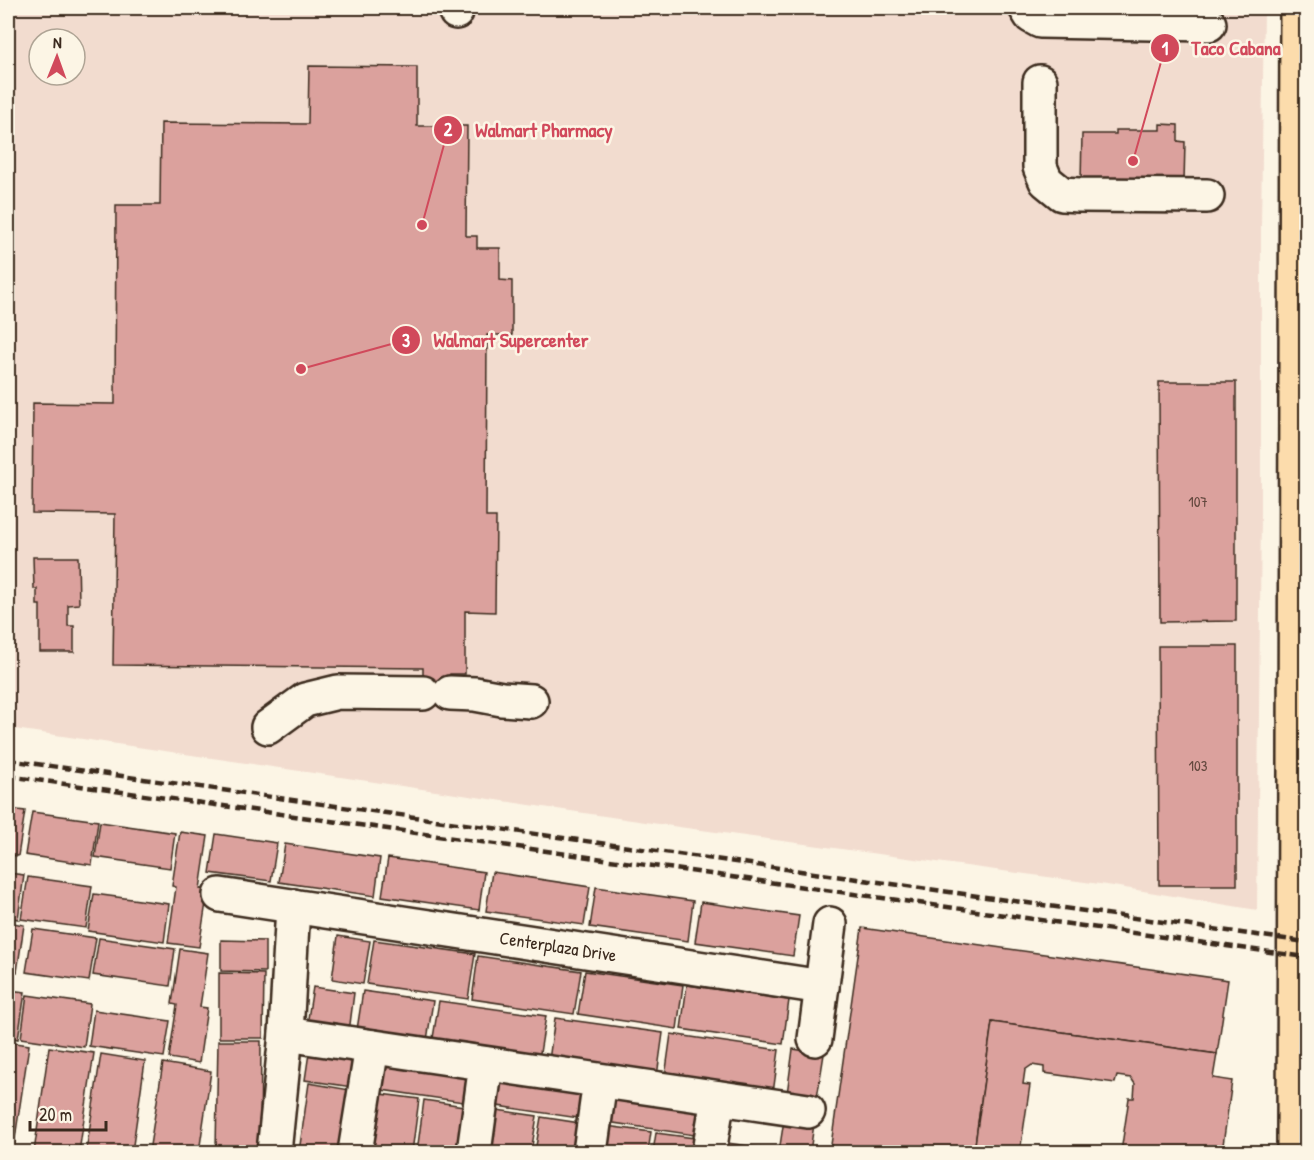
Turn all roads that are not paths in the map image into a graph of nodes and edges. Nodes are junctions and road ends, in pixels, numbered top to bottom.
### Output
1 (1026, 8) edge
2 (1297, 8) edge
3 (1209, 24) dead end
4 (1040, 82) dead end
5 (1207, 196) dead end
6 (1301, 307) edge
7 (531, 701) dead end
8 (268, 727) dead end
9 (220, 895) dead end
10 (293, 906) junction
11 (830, 924) dead end
12 (822, 987) junction
13 (286, 1034) junction
14 (815, 1039) dead end
15 (372, 1047) junction
16 (486, 1064) junction
17 (600, 1081) junction
18 (718, 1098) junction
19 (808, 1111) dead end
20 (274, 1152) edge
21 (355, 1152) edge
22 (474, 1152) edge
23 (591, 1152) edge
24 (710, 1152) edge
25 (1294, 1152) edge

1 - 3 street
2 - 6 main road
4 - 5 street
6 - 25 main road
7 - 8 street
9 - 10 street, Centerplaza Drive
10 - 12 street, Centerplaza Drive
10 - 13 street
11 - 12 street
12 - 14 street
13 - 15 street
13 - 20 street
15 - 16 street
15 - 21 street
16 - 17 street
16 - 22 street
17 - 18 street
17 - 23 street
18 - 19 street
18 - 24 street

